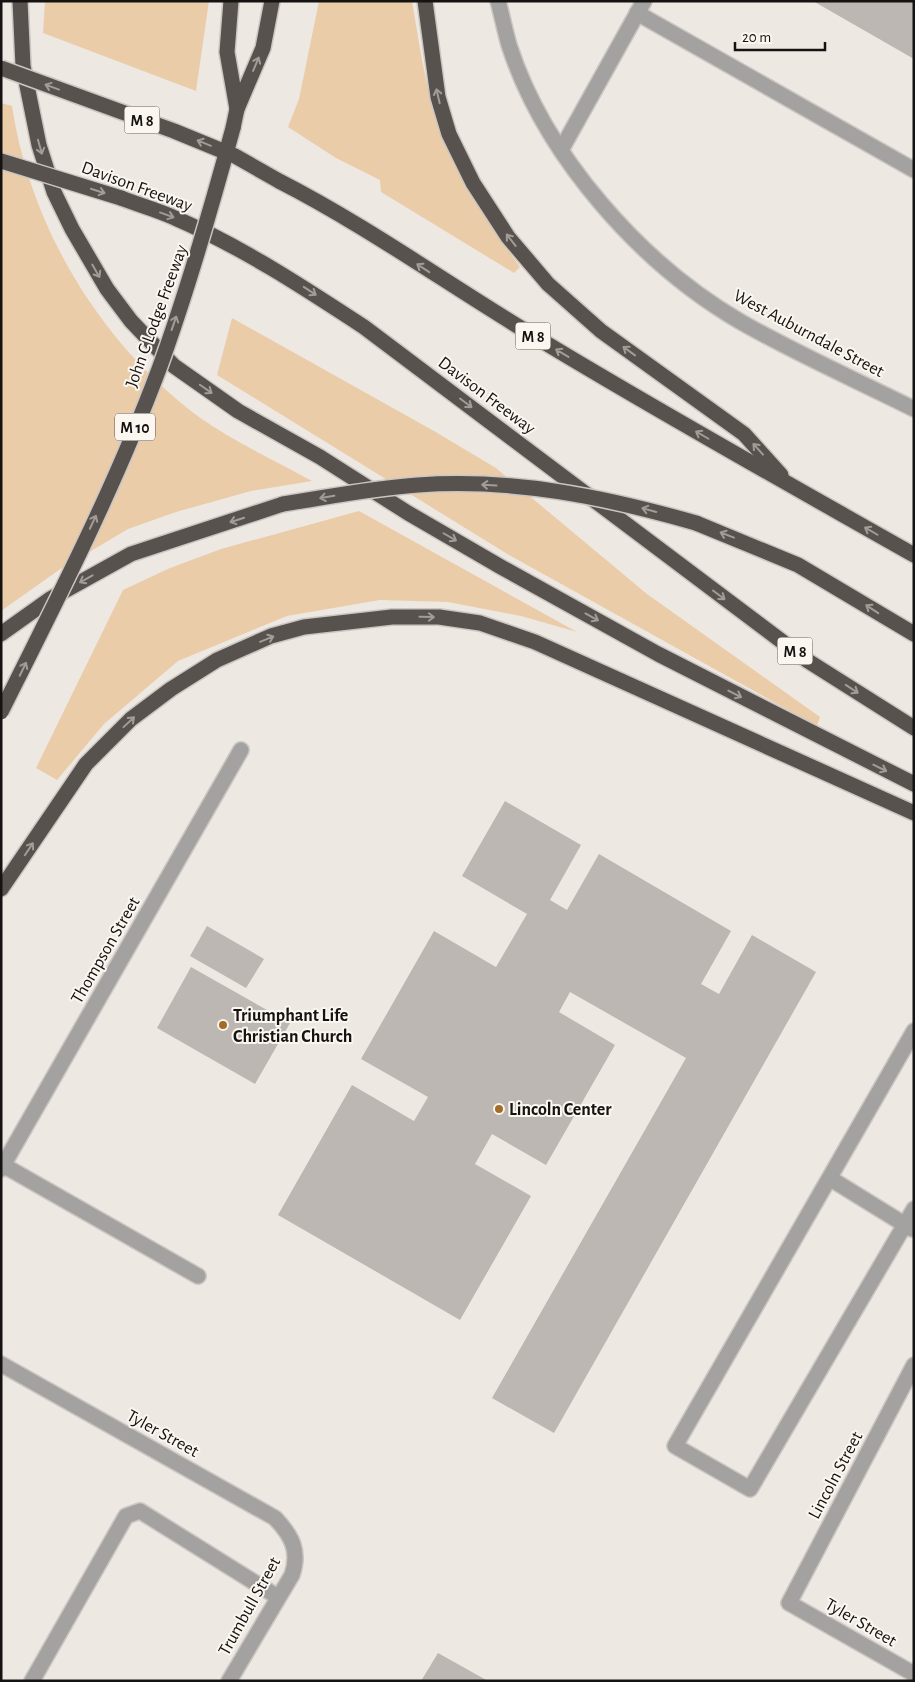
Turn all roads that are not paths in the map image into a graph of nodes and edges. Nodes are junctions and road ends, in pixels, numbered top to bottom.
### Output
1 (20, 1) edge
2 (231, 1) edge
3 (272, 1) edge
4 (425, 1) edge
5 (498, 1) edge
6 (640, 7) edge
7 (1, 68) edge
8 (237, 109) junction
9 (563, 154) junction
10 (1, 160) edge
11 (914, 170) edge
12 (914, 409) edge
13 (790, 485) junction
14 (914, 555) edge
15 (1, 634) edge
16 (914, 634) edge
17 (1, 712) edge
18 (914, 728) edge
19 (241, 750) dead end
20 (914, 784) edge
21 (914, 813) edge
22 (1, 890) edge
23 (914, 1032) edge
24 (2, 1167) edge
25 (831, 1179) junction
26 (914, 1209) edge
27 (910, 1227) edge
28 (198, 1276) dead end
29 (1, 1364) edge
30 (914, 1365) edge
31 (295, 1547) joint
32 (278, 1597) junction
33 (789, 1603) joint
34 (914, 1674) edge
35 (32, 1681) edge
36 (229, 1681) edge

1 -> 20 highway
2 - 8 highway
8 -> 3 highway, John C Lodge Freeway / M 10
13 -> 4 highway
5 - 9 street, West Auburndale Street
6 - 9 street
6 - 11 street
13 -> 7 highway, M 8, bridge
17 -> 8 highway, John C Lodge Freeway / M 10, bridge
9 - 12 street, West Auburndale Street
10 -> 18 highway, Davison Freeway / M 8, bridge
14 -> 13 highway, M 8
16 -> 15 highway, bridge
19 - 24 street, Thompson Street
22 -> 21 highway
23 - 25 street
24 - 28 street
25 - 27 street
25 - 27 street
26 - 27 street
29 - 31 street, Tyler Street
30 - 33 street, Lincoln Street
31 - 32 street, Trumbull Street
32 - 35 street
32 - 36 street, Trumbull Street
33 - 34 street, Tyler Street

